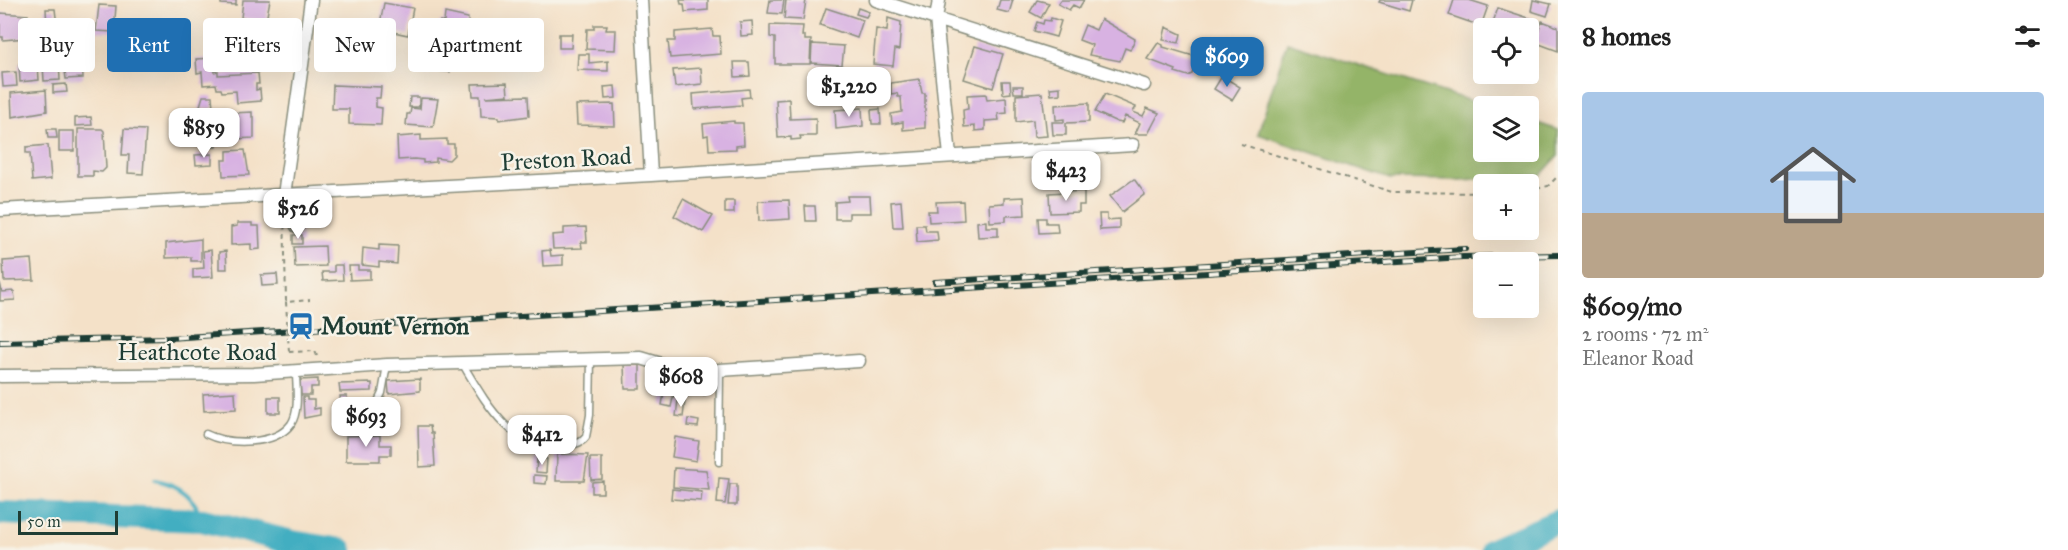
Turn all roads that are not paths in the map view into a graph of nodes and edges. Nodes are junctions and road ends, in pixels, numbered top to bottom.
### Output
1 (311, 0) edge
2 (641, 0) edge
3 (876, 0) edge
4 (939, 0) edge
5 (936, 19) junction
6 (1144, 85) dead end
7 (1133, 145) dead end
8 (950, 156) junction
9 (651, 175) junction
10 (284, 195) junction
11 (0, 210) edge
12 (591, 358) junction
13 (859, 361) dead end
14 (462, 362) junction
15 (387, 365) junction
16 (720, 371) junction
17 (296, 372) junction
18 (0, 376) edge
19 (206, 434) dead end
20 (367, 434) dead end
21 (719, 462) dead end

1 - 10 street
2 - 9 street
3 - 5 street
4 - 5 street
5 - 6 street
5 - 8 street
7 - 8 street, Preston Road
8 - 9 street, Preston Road
9 - 10 street, Preston Road
10 - 11 street, Preston Road
12 - 14 street, Heathcote Road
12 - 14 lane
12 - 16 street, Heathcote Road
13 - 16 street, Heathcote Road
14 - 15 street, Heathcote Road
15 - 17 street, Heathcote Road
15 - 20 lane
16 - 21 lane
17 - 18 street, Heathcote Road
17 - 19 lane

